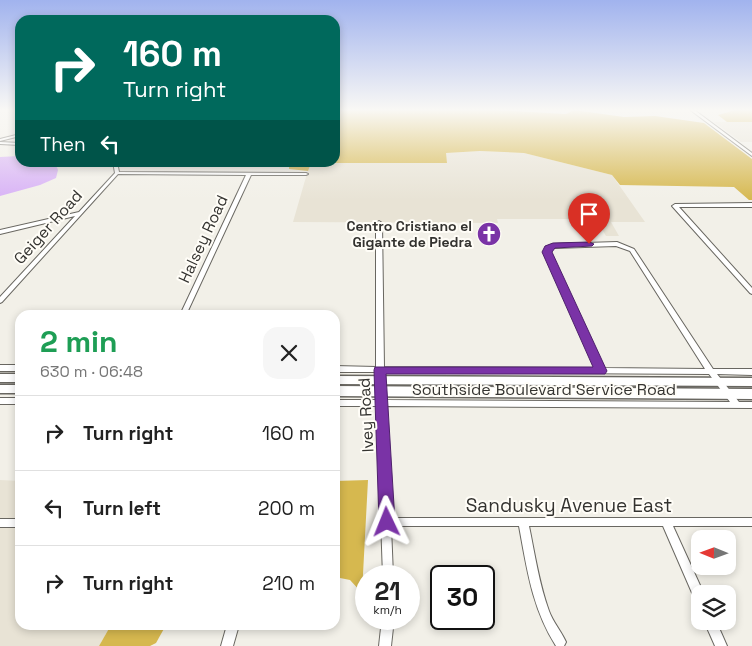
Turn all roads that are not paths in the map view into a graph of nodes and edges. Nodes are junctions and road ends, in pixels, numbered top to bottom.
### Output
1 (732, 139) edge
2 (0, 142) edge
3 (15, 144) edge
4 (752, 154) edge
5 (116, 167) edge
6 (118, 173) junction
7 (249, 174) junction
8 (306, 174) dead end
9 (752, 205) edge
10 (80, 213) junction
11 (379, 223) dead end
12 (0, 232) edge
13 (752, 292) edge
14 (0, 301) edge
15 (185, 310) edge
16 (0, 368) edge
17 (15, 368) edge
18 (340, 371) edge
19 (601, 371) junction
20 (752, 372) edge
21 (715, 377) junction
22 (0, 378) edge
23 (15, 378) edge
24 (340, 381) edge
25 (752, 382) edge
26 (381, 386) junction
27 (0, 389) edge
28 (15, 389) edge
29 (340, 390) edge
30 (728, 394) junction
31 (752, 394) edge
32 (0, 401) edge
33 (15, 401) edge
34 (340, 401) edge
35 (737, 405) junction
36 (752, 405) edge
37 (387, 522) junction
38 (523, 522) junction
39 (666, 522) junction
40 (752, 522) edge
41 (0, 523) edge
42 (15, 523) edge
43 (388, 565) edge
44 (694, 585) edge
45 (232, 630) edge
46 (387, 630) edge
47 (714, 630) edge
48 (560, 642) dead end
49 (227, 646) edge
50 (385, 646) edge
51 (721, 646) edge

1 - 4 street
2 - 3 street
5 - 6 street
6 - 7 street
6 - 10 street, Geiger Road
7 - 8 street
7 - 15 street, Halsey Road
9 - 13 street
10 - 12 street
10 - 14 street, Geiger Road
11 - 26 street, Ivey Road
16 - 17 street
18 - 26 street, Southside Boulevard Service Road
19 - 21 street, Southside Boulevard Service Road
19 - 21 street
19 - 26 street, Southside Boulevard Service Road
20 - 21 street, Southside Boulevard Service Road
21 - 25 highway
21 - 26 highway
21 - 30 street
22 - 23 highway
24 - 26 highway
26 - 29 highway
26 - 30 highway
26 - 34 street, Southside Boulevard Service Road
26 - 35 street, Southside Boulevard Service Road
26 - 37 street, Ivey Road
27 - 28 highway
30 - 31 highway
30 - 35 street
32 - 33 street
35 - 36 street, Southside Boulevard Service Road
37 - 38 street, Sandusky Avenue East
37 - 43 street, Ivey Road
38 - 39 street, Sandusky Avenue East
38 - 48 street
39 - 40 street, Sandusky Avenue East
39 - 44 street
41 - 42 street
45 - 49 street
46 - 50 street
47 - 51 street

